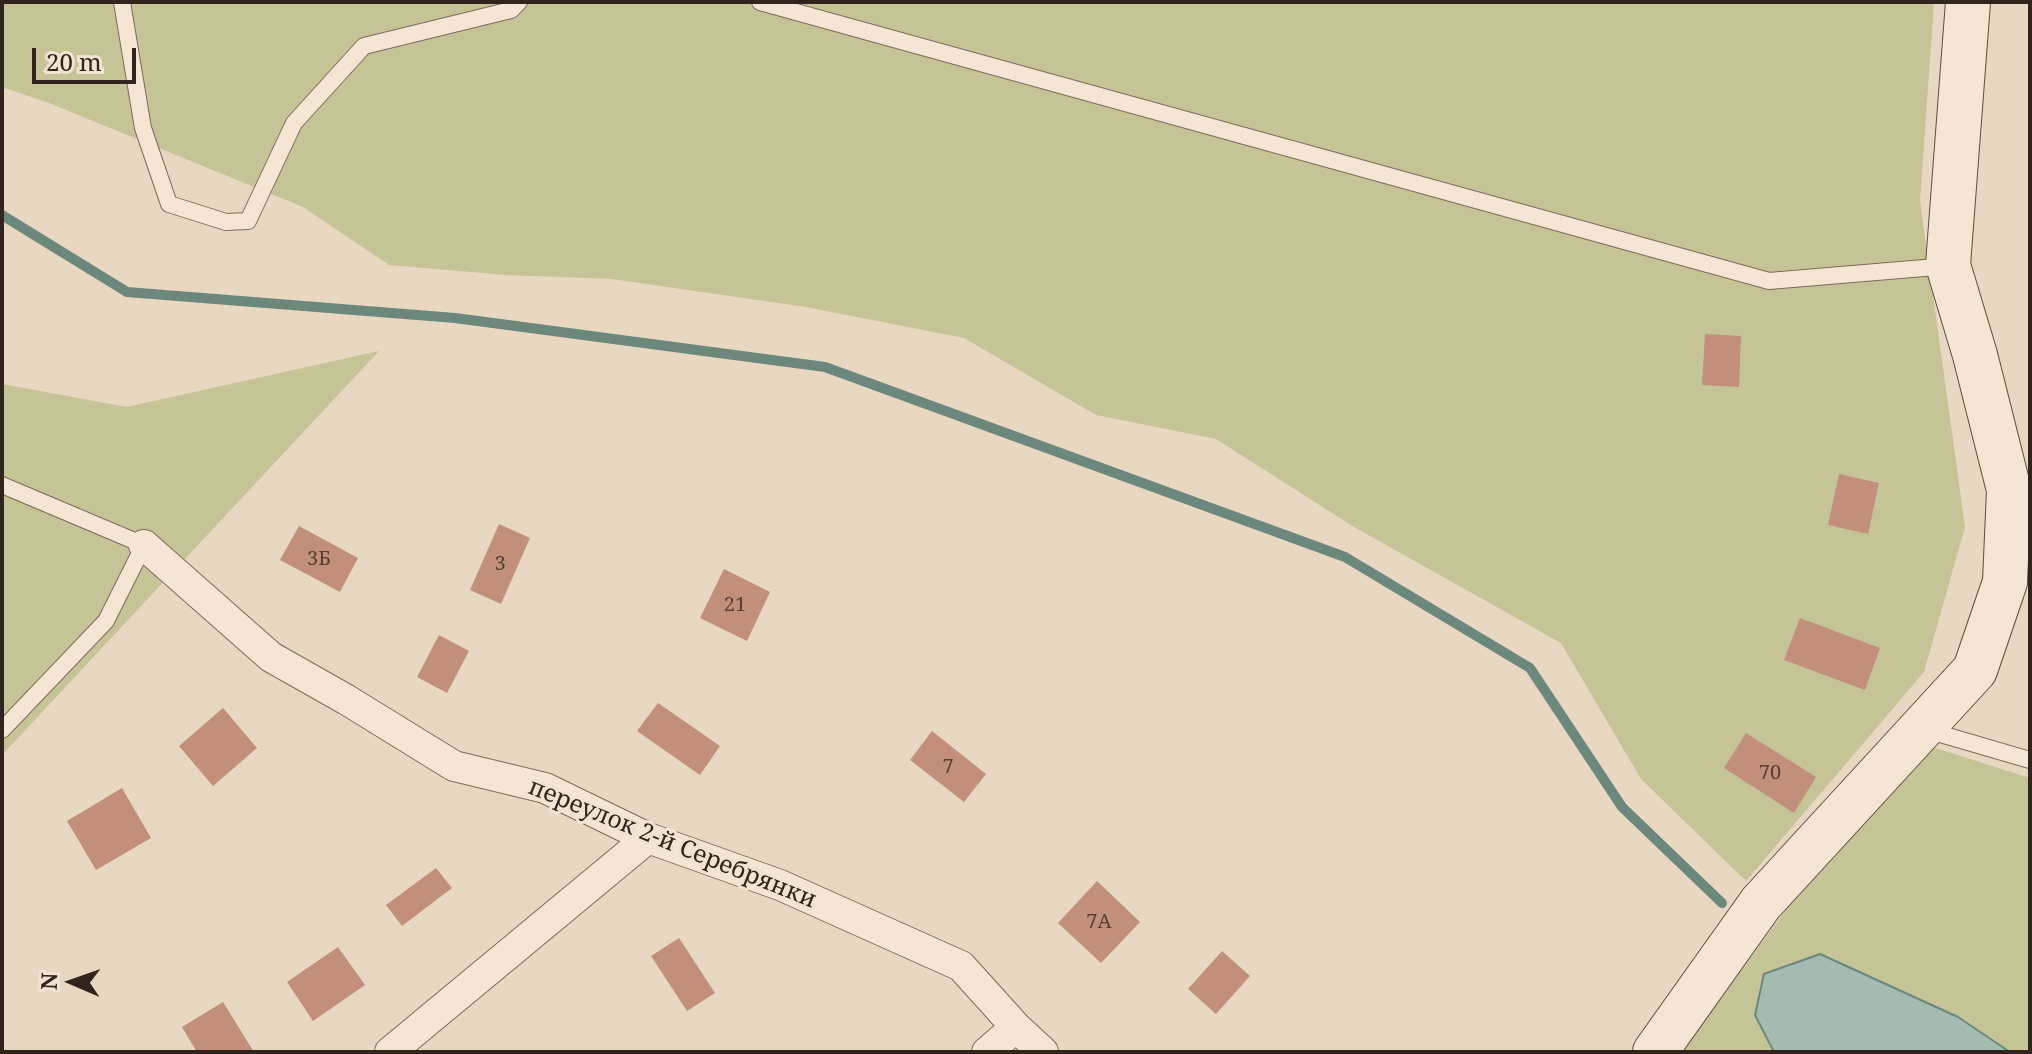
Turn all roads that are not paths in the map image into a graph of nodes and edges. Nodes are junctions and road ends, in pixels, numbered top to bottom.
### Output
1 (122, 2) edge
2 (519, 2) edge
3 (760, 2) edge
4 (1968, 2) edge
5 (1948, 265) junction
6 (2, 485) edge
7 (144, 545) junction
8 (1921, 728) junction
9 (2, 730) edge
10 (2030, 760) edge
11 (648, 838) junction
12 (1016, 1027) junction
13 (390, 1052) edge
14 (987, 1052) edge
15 (1043, 1052) edge
16 (1655, 1052) edge

1 - 2 lane
3 - 5 lane
4 - 5 street
5 - 8 street
6 - 7 lane, переулок 2-й Серебрянки
7 - 9 lane
7 - 11 street, переулок 2-й Серебрянки
8 - 10 lane
8 - 16 street
11 - 12 street, переулок 2-й Серебрянки
11 - 13 street
12 - 14 street
12 - 15 street, переулок 2-й Серебрянки

